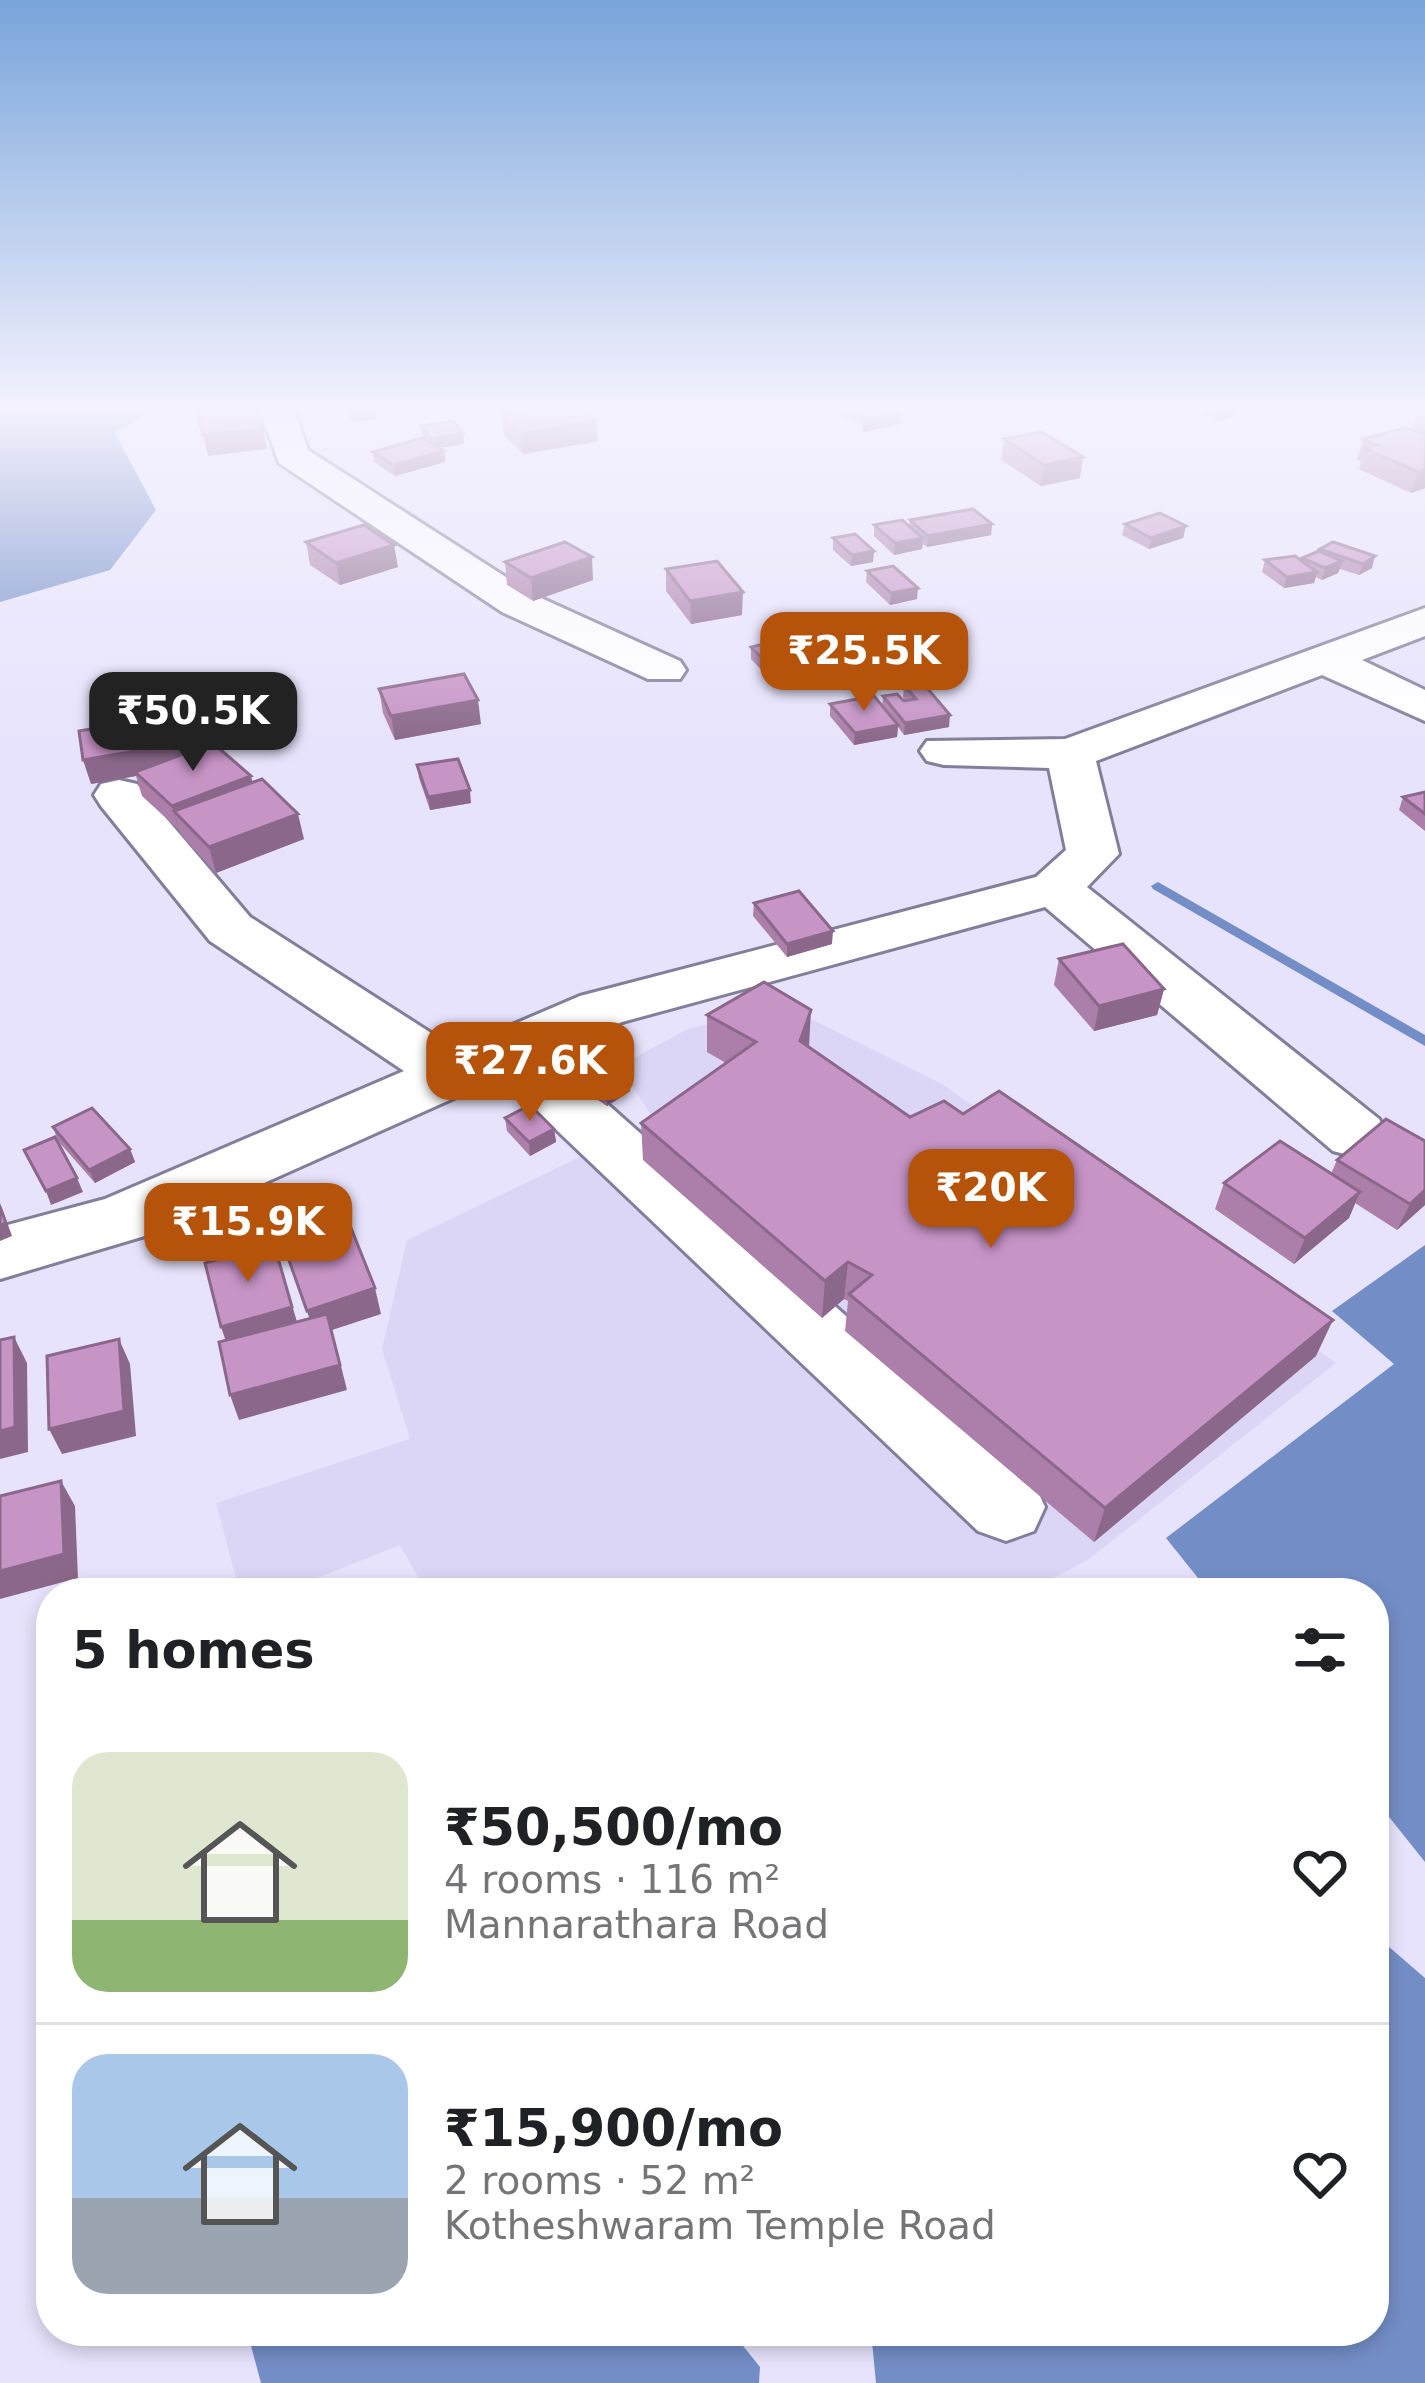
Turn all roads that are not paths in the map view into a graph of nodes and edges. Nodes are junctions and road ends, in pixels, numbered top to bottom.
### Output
1 (393, 521) edge
2 (1425, 621) edge
3 (1322, 658) junction
4 (664, 670) dead end
5 (1425, 707) edge
6 (944, 751) dead end
7 (1070, 754) junction
8 (119, 795) dead end
9 (1054, 888) junction
10 (481, 1062) junction
11 (1356, 1135) dead end
12 (0, 1253) edge
13 (1006, 1508) dead end

1 - 4 street
2 - 3 street
3 - 5 street
3 - 7 street
6 - 7 street
7 - 9 street
8 - 10 street
9 - 10 street
9 - 11 street
10 - 12 street
10 - 13 street

